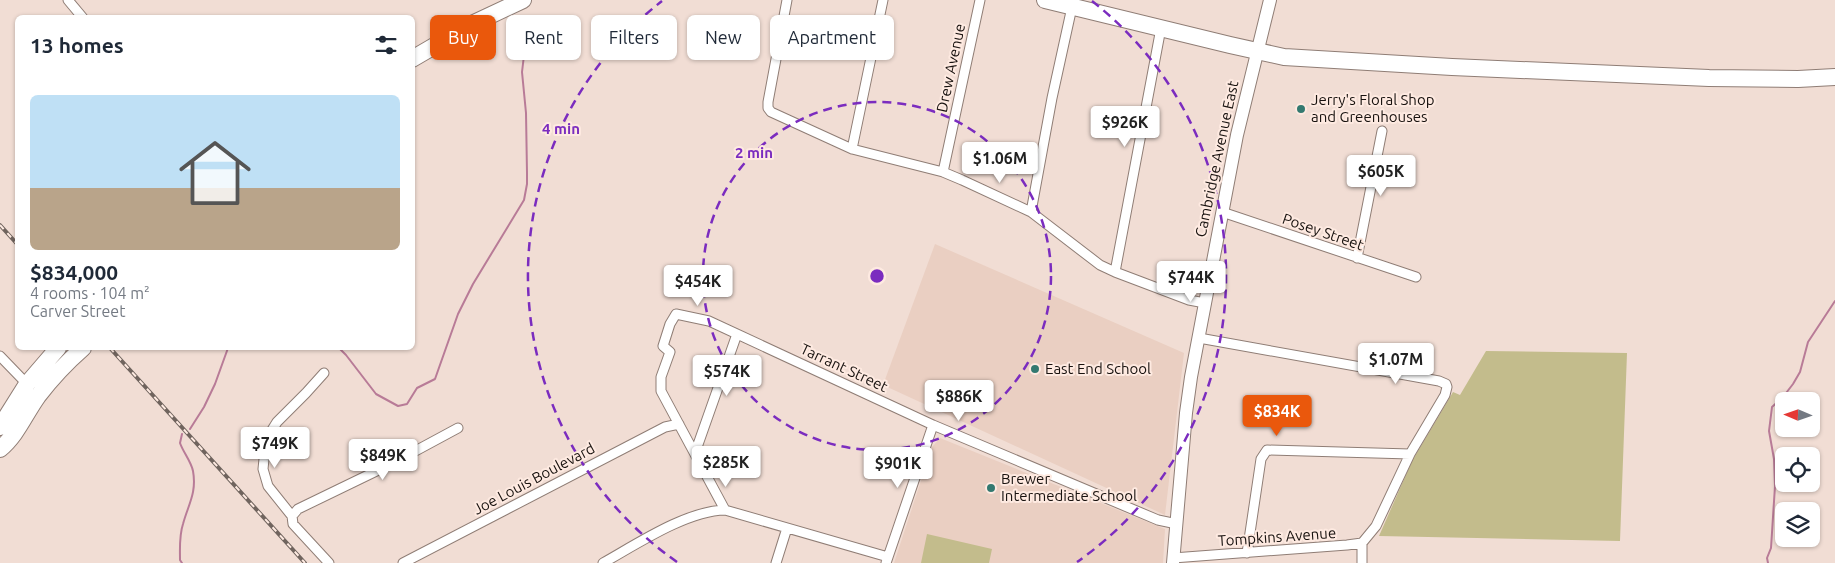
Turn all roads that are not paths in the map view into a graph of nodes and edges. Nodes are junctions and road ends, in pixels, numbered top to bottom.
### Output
1 (68, 0) edge
2 (523, 0) edge
3 (787, 0) edge
4 (883, 0) edge
5 (980, 0) edge
6 (1045, 0) edge
7 (1270, 0) edge
8 (1067, 4) edge
9 (495, 6) edge
10 (80, 15) edge
11 (1161, 28) junction
12 (1257, 51) junction
13 (415, 57) edge
14 (1835, 77) edge
15 (1382, 131) dead end
16 (852, 149) junction
17 (943, 172) junction
18 (1031, 212) junction
19 (1222, 212) junction
20 (1357, 258) junction
21 (1115, 272) junction
22 (1416, 277) dead end
23 (1205, 303) junction
24 (738, 334) junction
25 (1199, 338) junction
26 (56, 350) edge
27 (81, 350) edge
28 (0, 356) edge
29 (324, 373) dead end
30 (27, 384) junction
31 (679, 424) junction
32 (933, 424) junction
33 (0, 427) edge
34 (458, 428) dead end
35 (0, 449) edge
36 (695, 453) junction
37 (1410, 454) junction
38 (725, 510) junction
39 (292, 516) junction
40 (1177, 524) junction
41 (787, 528) junction
42 (1362, 543) junction
43 (1247, 553) junction
44 (887, 560) edge
45 (1173, 560) edge
46 (329, 563) edge
47 (404, 563) edge
48 (603, 563) edge
49 (776, 563) edge
50 (1362, 563) edge

1 - 10 street
2 - 9 highway
3 - 16 street
4 - 16 street
5 - 17 street, Drew Avenue
6 - 8 highway
7 - 12 main road, Cambridge Avenue East
8 - 11 highway
8 - 18 street
9 - 13 highway
11 - 12 highway
11 - 21 street
12 - 14 highway
12 - 19 main road, Cambridge Avenue East
15 - 20 street
16 - 17 street
17 - 18 street
18 - 21 street
19 - 20 street, Posey Street
19 - 23 main road, Cambridge Avenue East
20 - 22 street, Posey Street
21 - 23 street
23 - 25 main road, Cambridge Avenue East
24 - 31 street, Tarrant Street
24 - 32 street, Tarrant Street
24 - 36 street
25 - 37 street
25 - 40 main road, Cambridge Avenue East
26 - 30 highway
27 - 35 highway
28 - 30 street
29 - 39 street
30 - 33 highway
31 - 36 street
31 - 47 street, Joe Louis Boulevard
32 - 40 street, Tarrant Street
32 - 44 street
34 - 39 street
36 - 38 street
37 - 42 street
37 - 43 street
38 - 41 street
38 - 48 street
39 - 46 street
40 - 45 main road, Cambridge Avenue East
41 - 44 street
41 - 49 street
42 - 43 street, Tompkins Avenue
42 - 50 street
43 - 45 street, Tompkins Avenue

